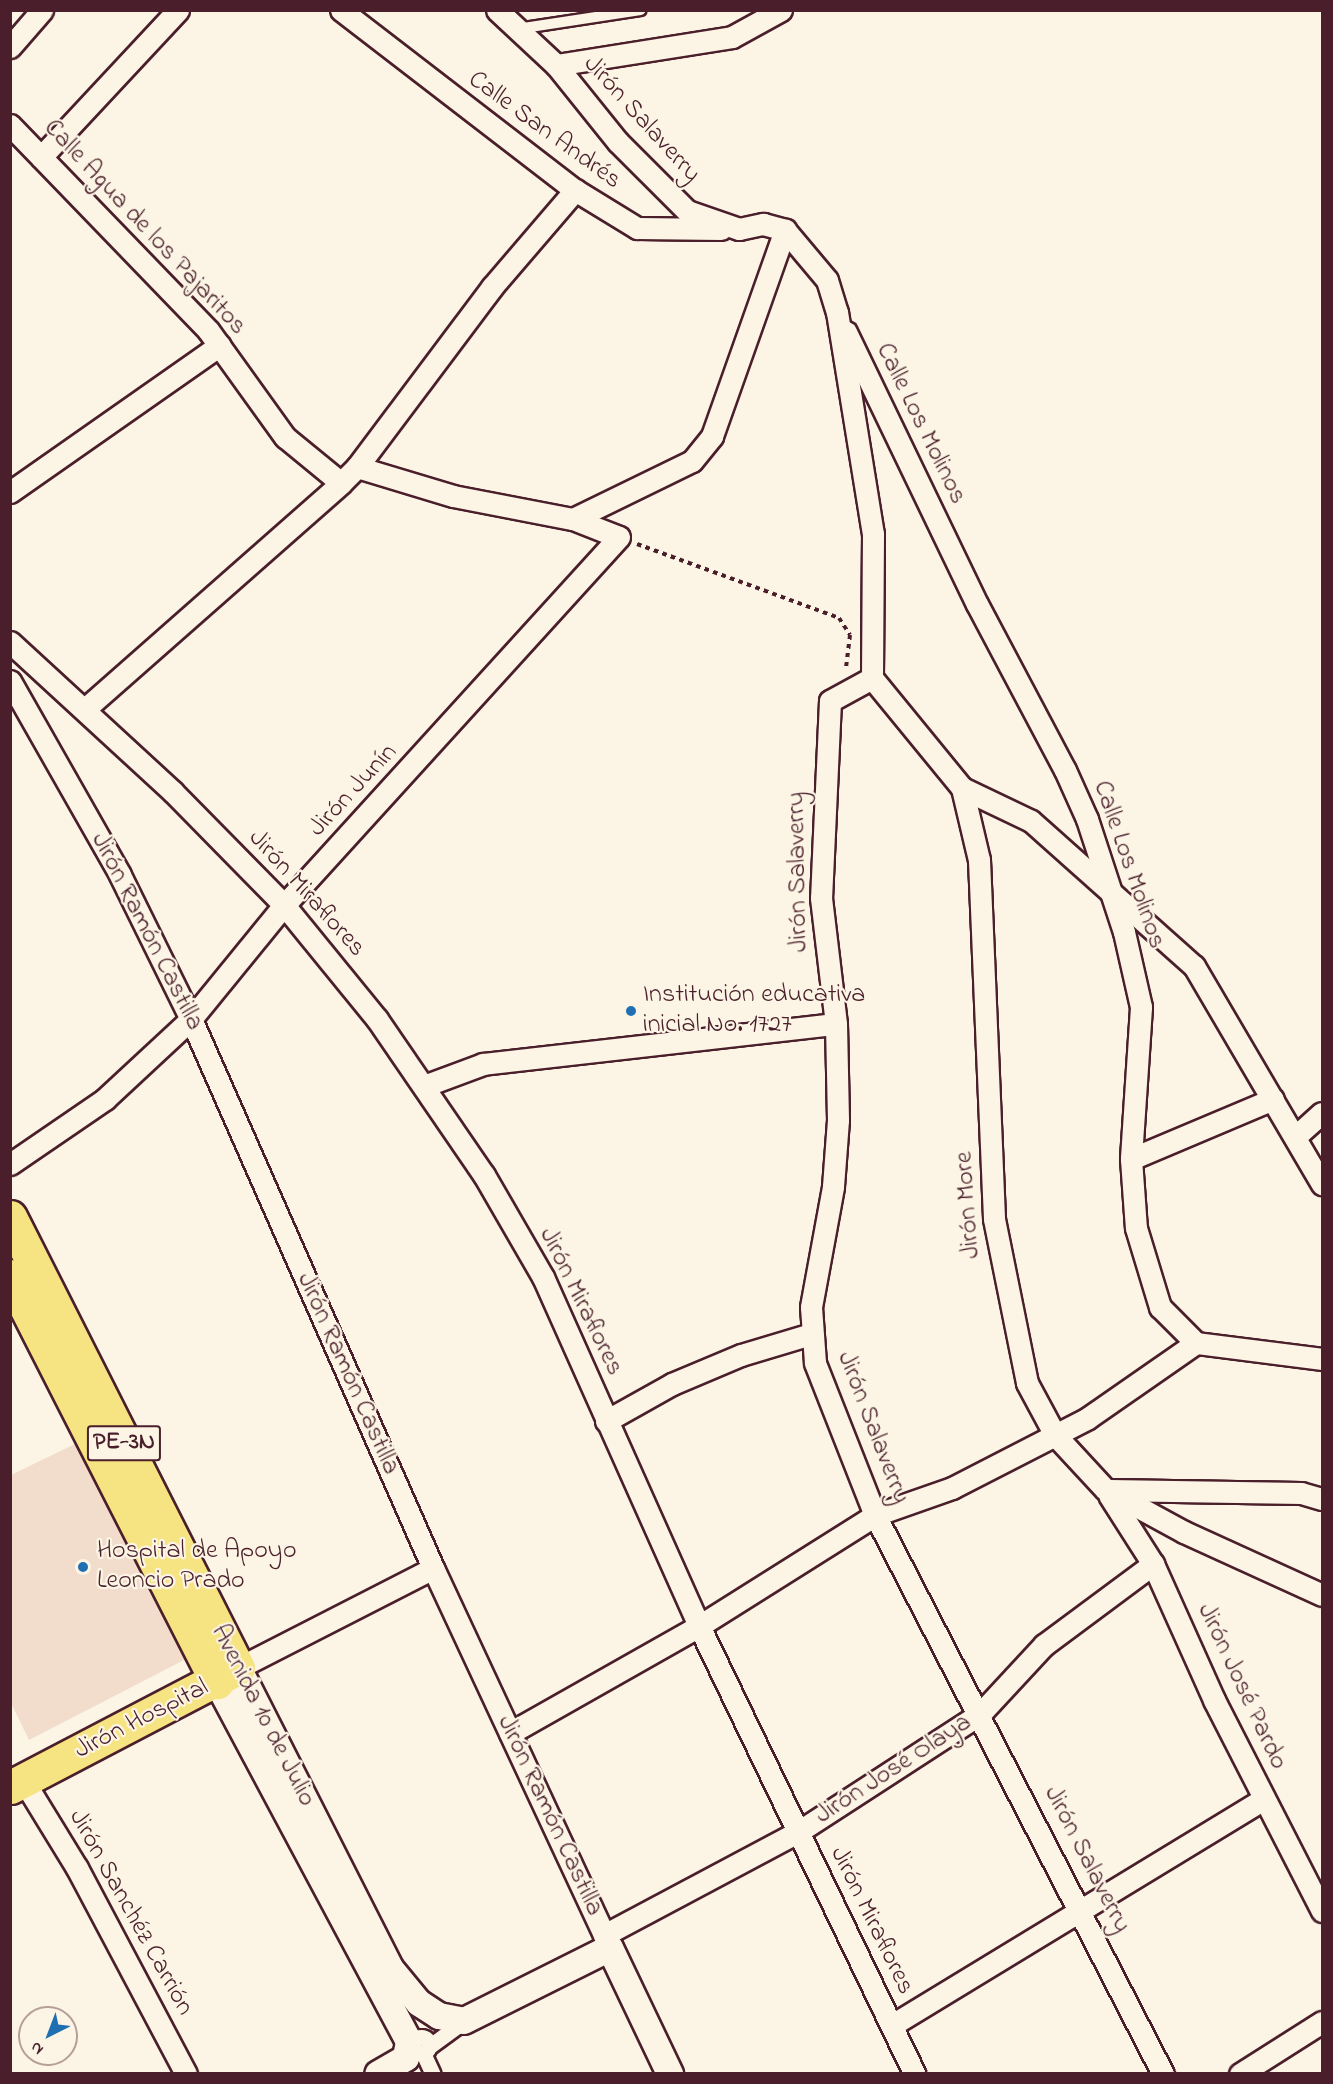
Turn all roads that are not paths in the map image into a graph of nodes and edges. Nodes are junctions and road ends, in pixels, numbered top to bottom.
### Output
1 (42, 10) edge
2 (178, 10) edge
3 (341, 10) edge
4 (497, 10) edge
5 (641, 10) edge
6 (782, 10) edge
7 (516, 29) junction
8 (10, 47) edge
9 (556, 65) junction
10 (10, 125) edge
11 (41, 157) junction
12 (574, 190) junction
13 (739, 229) junction
14 (784, 230) junction
15 (837, 312) junction
16 (220, 345) junction
17 (357, 467) junction
18 (341, 483) junction
19 (10, 492) edge
20 (573, 519) junction
21 (10, 642) edge
22 (34, 664) junction
23 (872, 678) junction
24 (10, 679) edge
25 (86, 709) junction
26 (962, 788) junction
27 (1111, 891) junction
28 (284, 905) junction
29 (191, 1019) junction
30 (836, 1024) junction
31 (424, 1086) junction
32 (1273, 1099) junction
33 (1323, 1113) edge
34 (1295, 1137) junction
35 (1131, 1160) junction
36 (10, 1164) edge
37 (1323, 1184) edge
38 (10, 1217) edge
39 (10, 1276) edge
40 (811, 1334) junction
41 (1196, 1343) junction
42 (1323, 1359) edge
43 (606, 1421) junction
44 (1054, 1435) junction
45 (1105, 1490) junction
46 (1323, 1498) edge
47 (875, 1515) junction
48 (1153, 1564) junction
49 (433, 1568) junction
50 (1323, 1595) edge
51 (699, 1626) junction
52 (228, 1675) junction
53 (980, 1714) junction
54 (510, 1733) junction
55 (17, 1784) edge
56 (1264, 1799) junction
57 (798, 1832) junction
58 (1082, 1909) junction
59 (1323, 1911) edge
60 (607, 1941) junction
61 (394, 1992) junction
62 (439, 2016) junction
63 (464, 2021) junction
64 (1323, 2022) edge
65 (892, 2025) junction
66 (418, 2046) junction
67 (186, 2073) edge
68 (378, 2073) edge
69 (433, 2073) edge
70 (670, 2073) edge
71 (915, 2073) edge
72 (1163, 2073) edge
73 (1240, 2073) edge

1 - 8 street
2 - 11 street
3 - 12 street, Calle San Andrés
4 - 7 street, Jirón Salaverry
5 - 7 lane
6 - 9 street
7 - 9 street, Jirón Salaverry
9 - 13 street, Jirón Salaverry
10 - 11 street, Calle Agua de los Pajaritos
11 - 16 street, Calle Agua de los Pajaritos
12 - 13 street, Calle San Andrés
12 - 17 street
13 - 14 street, Jirón Salaverry
14 - 15 street
14 - 20 street
15 - 23 street
15 - 27 street, Calle Los Molinos
16 - 18 street, Calle Agua de los Pajaritos
16 - 19 street
17 - 18 street
17 - 20 street
18 - 25 street
20 - 28 street, Jirón Junín
21 - 22 street
22 - 24 street
22 - 25 street, Jirón Miraflores
23 - 26 street, Jirón More
23 - 30 street, Jirón Salaverry
24 - 29 street, Jirón Ramón Castilla
25 - 28 street, Jirón Miraflores
26 - 27 street
26 - 44 street, Jirón More
27 - 32 street
27 - 35 street, Calle Los Molinos
28 - 29 street, Jirón Junín
28 - 31 street, Jirón Miraflores
29 - 36 street, Jirón Junín
29 - 49 street, Jirón Ramón Castilla
30 - 31 street
30 - 40 street, Jirón Salaverry
31 - 43 street, Jirón Miraflores
32 - 34 street
32 - 35 street
33 - 34 street
34 - 37 street
35 - 41 street, Calle Los Molinos
38 - 52 highway, Avenida 10 de Julio / PE-3N
39 - 52 highway, Avenida 10 de Julio / PE-3N
40 - 43 street
40 - 47 street, Jirón Salaverry
41 - 42 street
41 - 44 street
43 - 51 street, Jirón Miraflores
44 - 45 street, Jirón More
44 - 47 street
45 - 46 street
45 - 48 street, Jirón José Pardo
45 - 50 street, Jirón More
47 - 51 street
47 - 53 street, Jirón Salaverry
48 - 53 street, Jirón José Olaya
48 - 56 street, Jirón José Pardo
49 - 52 street, Jirón Hospital
49 - 54 street, Jirón Ramón Castilla
51 - 54 street
51 - 57 street, Jirón Miraflores
52 - 55 highway, Jirón Hospital
52 - 61 street, Avenida 10 de Julio / PE-3N
53 - 57 street, Jirón José Olaya
53 - 58 street, Jirón Salaverry
54 - 60 street, Jirón Ramón Castilla
55 - 67 street, Jirón Sanchéz Carrión
56 - 58 street
56 - 59 street, Jirón José Pardo
57 - 60 street, Jirón José Olaya
57 - 65 street, Jirón Miraflores
58 - 65 street
58 - 72 street, Jirón Salaverry
60 - 63 street, Jirón José Olaya
60 - 70 street, Jirón Ramón Castilla
61 - 62 street, Avenida 10 de Julio / PE-3N
61 - 66 street, Avenida 10 de Julio / PE-3N
62 - 63 street, Avenida 10 de Julio / PE-3N
62 - 66 street
63 - 66 street, Jirón José Olaya
64 - 73 street
65 - 71 street, Jirón Miraflores
66 - 68 street, Jirón José Olaya
66 - 69 street

